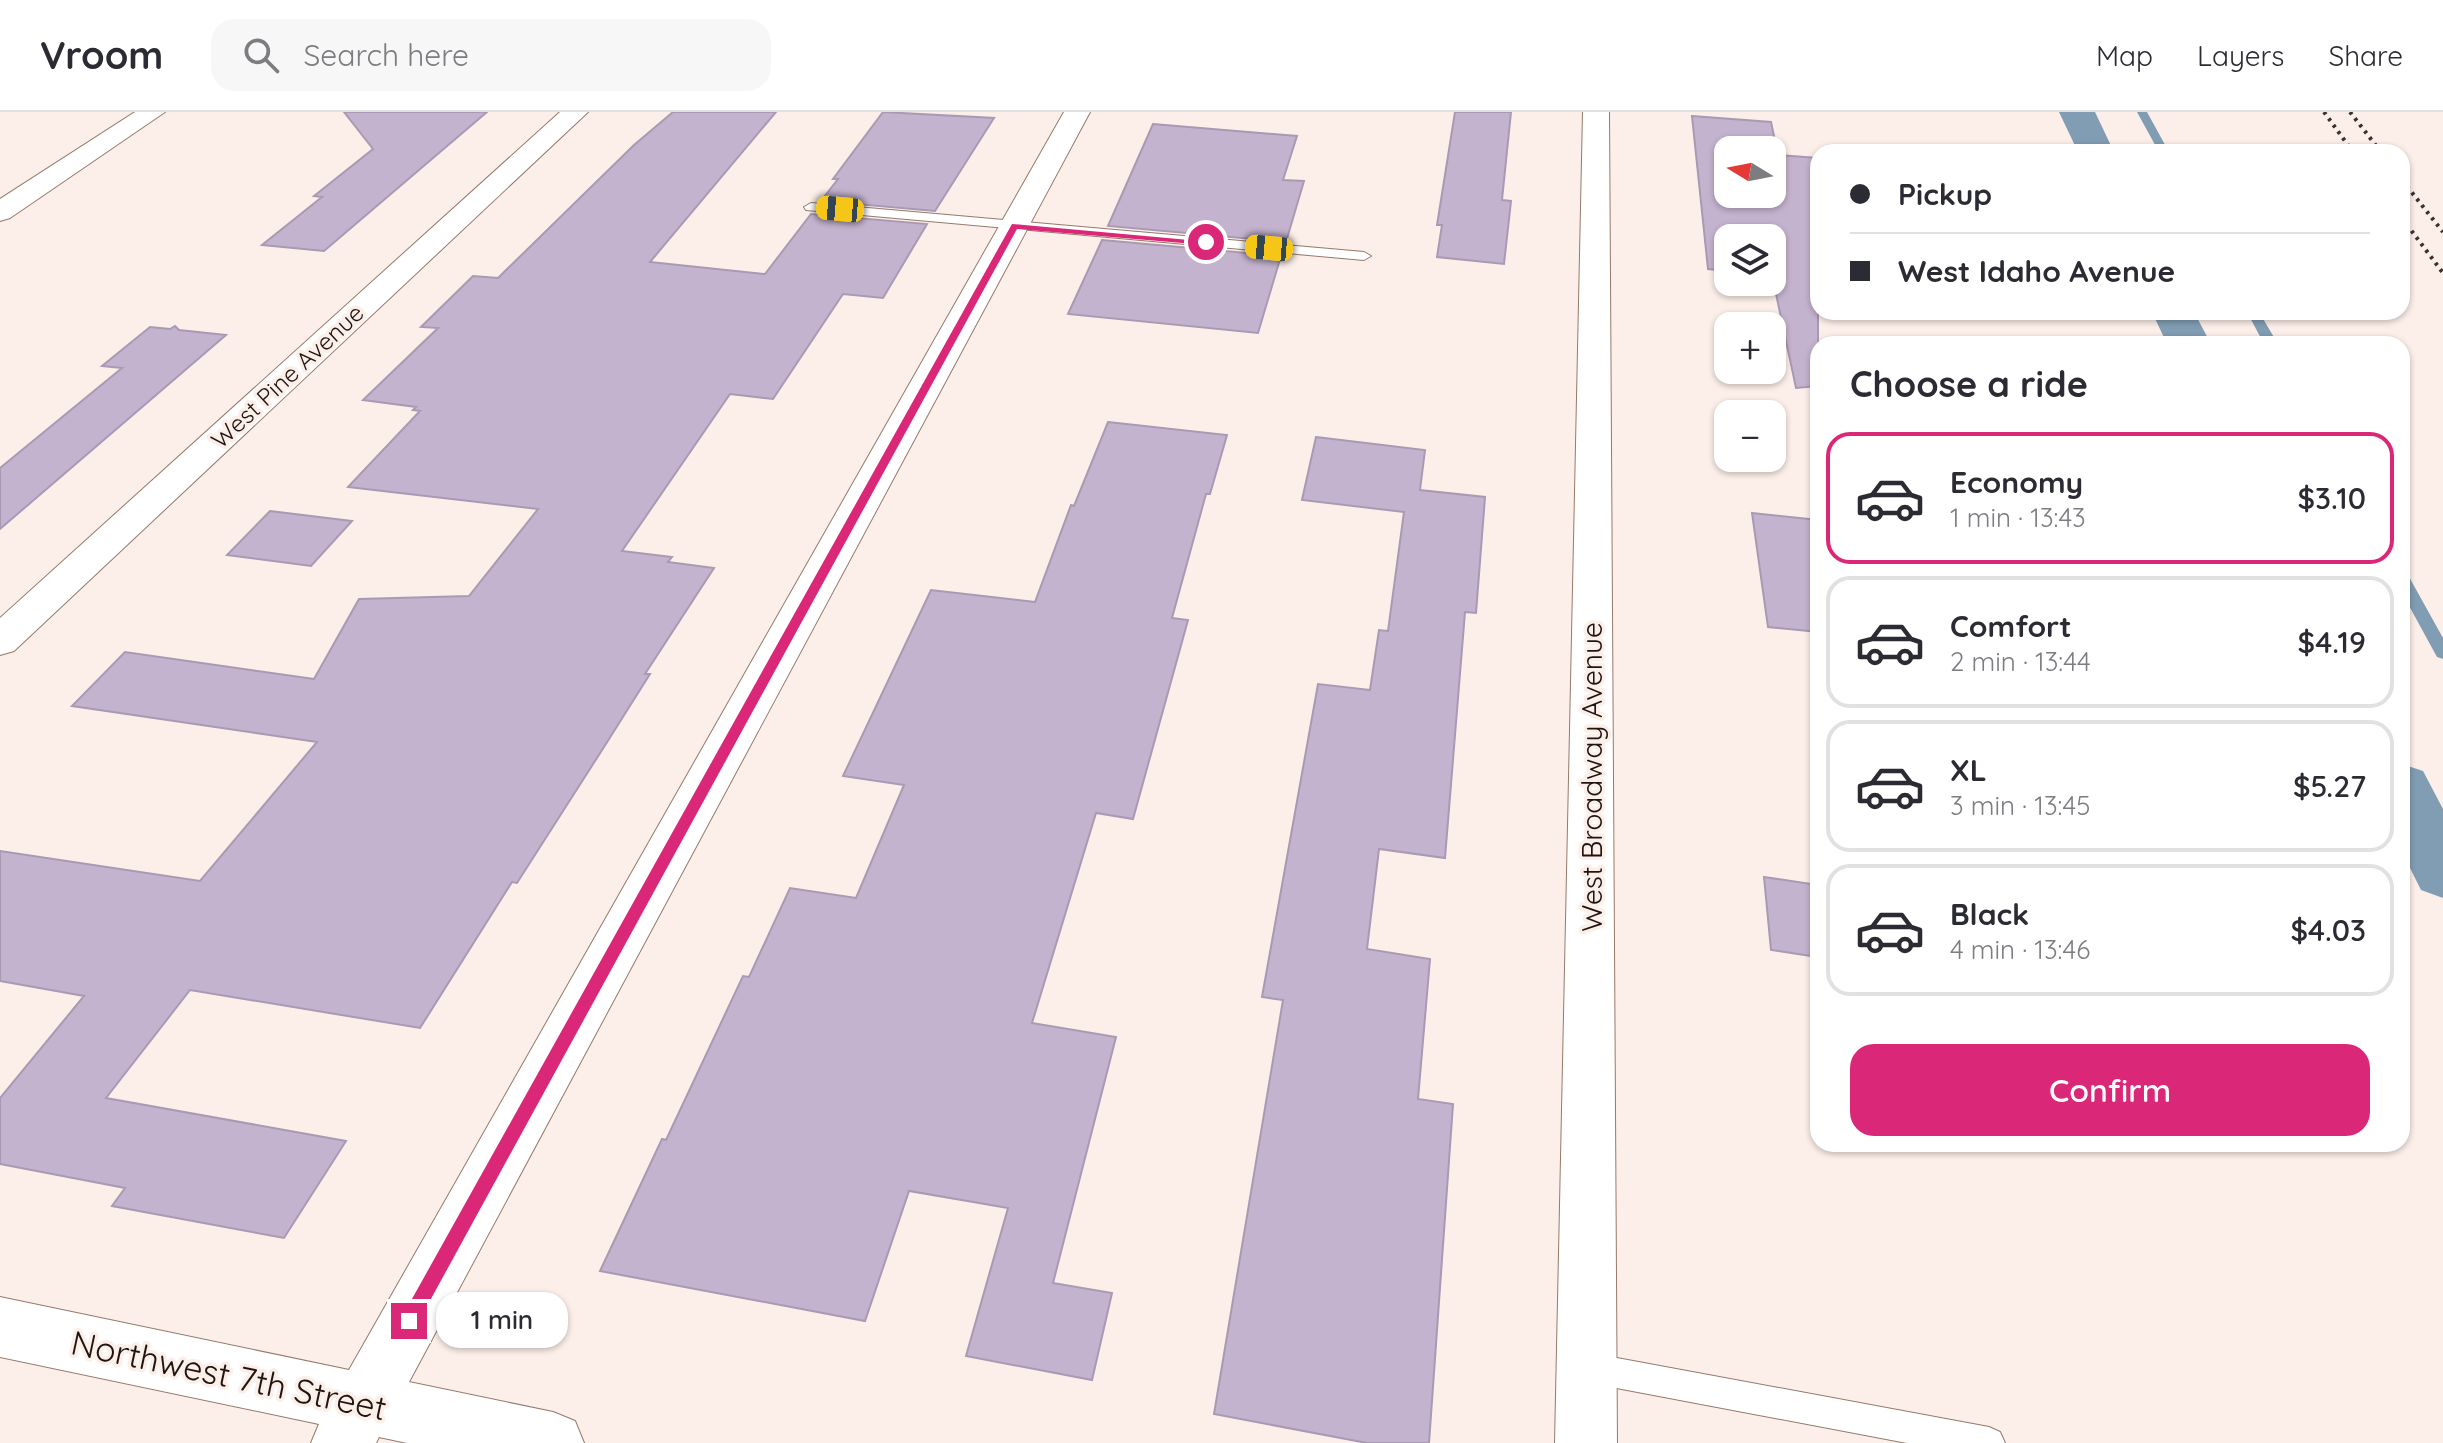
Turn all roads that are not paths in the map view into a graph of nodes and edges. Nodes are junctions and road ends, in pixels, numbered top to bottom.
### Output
1 (152, 112) edge
2 (575, 112) edge
3 (1077, 112) edge
4 (1596, 112) edge
5 (811, 207) dead end
6 (0, 212) edge
7 (1015, 226) junction
8 (1364, 256) dead end
9 (0, 641) edge
10 (0, 1327) edge
11 (1586, 1367) junction
12 (353, 1424) edge
13 (553, 1443) edge
14 (1586, 1443) edge
15 (1989, 1443) edge

1 - 6 street
2 - 9 street, West Pine Avenue
3 - 7 street
4 - 11 street, West Broadway Avenue
5 - 7 lane
7 - 8 lane
7 - 12 street
10 - 12 street, Northwest 7th Street
11 - 14 street, West Broadway Avenue
11 - 15 lane
12 - 13 street, Northwest 7th Street

